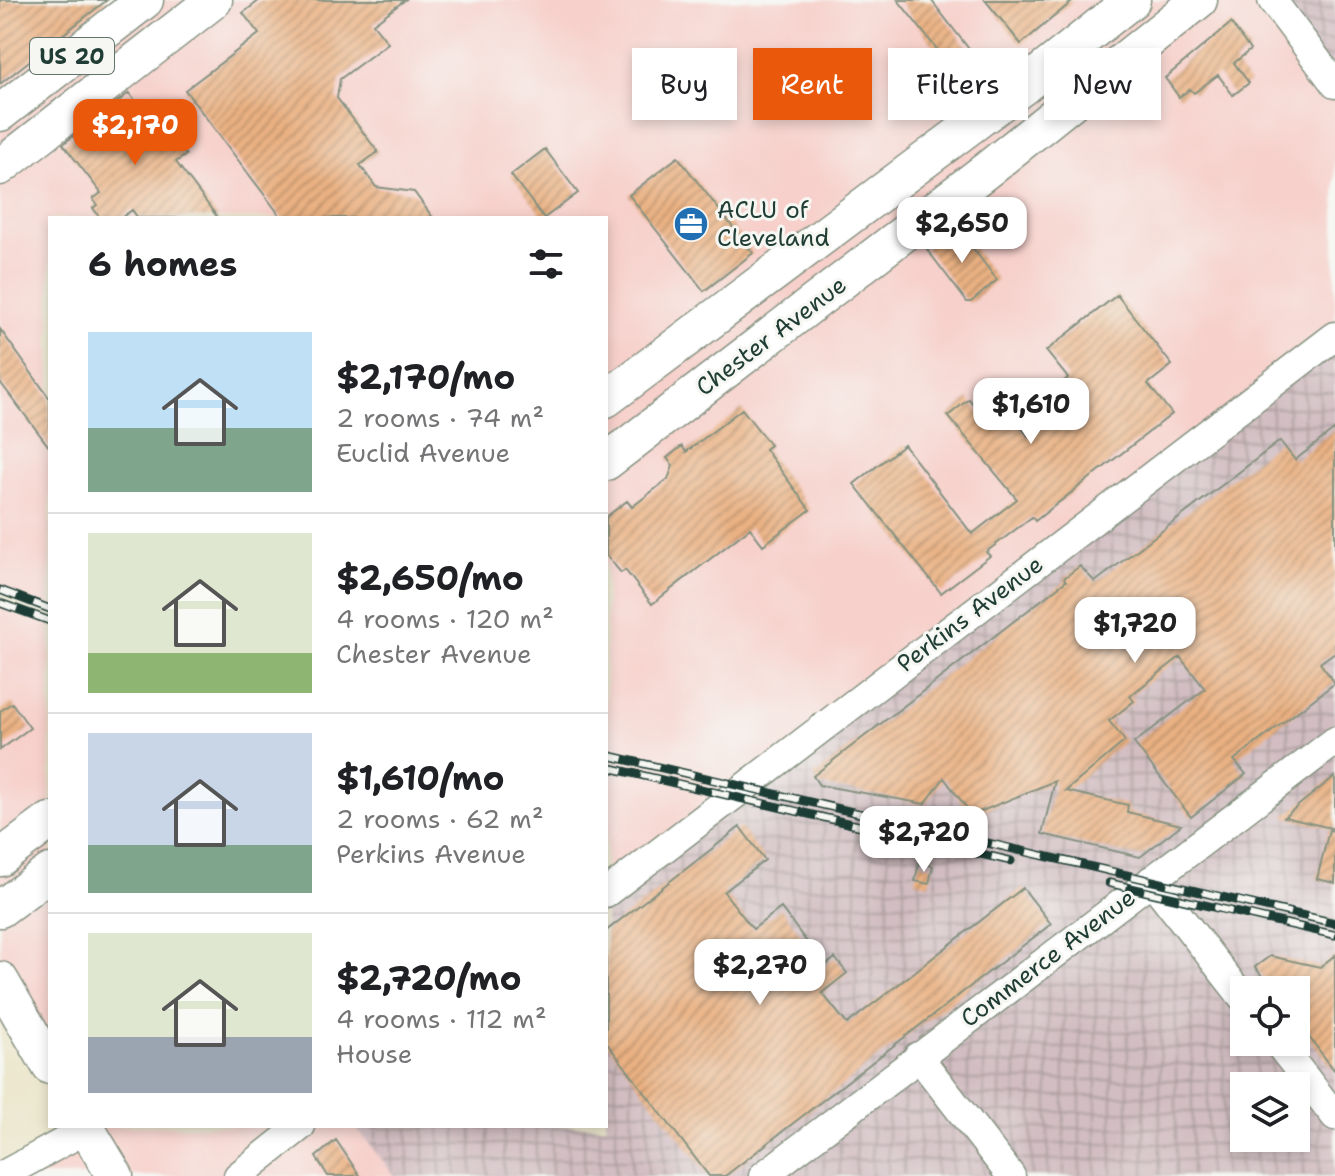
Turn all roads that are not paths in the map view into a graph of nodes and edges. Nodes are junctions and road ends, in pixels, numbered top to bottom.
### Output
1 (145, 0) edge
2 (214, 0) edge
3 (1132, 0) edge
4 (1199, 0) edge
5 (1272, 0) edge
6 (1335, 84) edge
7 (0, 113) edge
8 (0, 167) edge
9 (1335, 336) edge
10 (608, 398) edge
11 (608, 460) edge
12 (1335, 741) edge
13 (48, 822) edge
14 (0, 858) edge
15 (48, 873) edge
16 (1151, 880) junction
17 (608, 891) edge
18 (0, 909) edge
19 (0, 980) edge
20 (1230, 981) edge
21 (918, 1056) junction
22 (1288, 1056) edge
23 (48, 1063) edge
24 (1335, 1116) edge
25 (84, 1128) edge
26 (87, 1128) edge
27 (298, 1128) edge
28 (1, 1176) edge
29 (115, 1176) edge
30 (238, 1176) edge
31 (763, 1176) edge
32 (1011, 1176) edge

1 - 7 main road, US 20
2 - 8 main road, US 20
3 - 10 main road, Chester Avenue
4 - 11 main road, Chester Avenue
5 - 6 street
9 - 17 street, Perkins Avenue
12 - 16 street, Commerce Avenue
13 - 14 main road
15 - 18 main road
16 - 20 street
16 - 21 street, Commerce Avenue
19 - 23 main road
21 - 31 street, Commerce Avenue
21 - 32 street
22 - 24 street
25 - 28 street
26 - 29 main road
27 - 30 street

